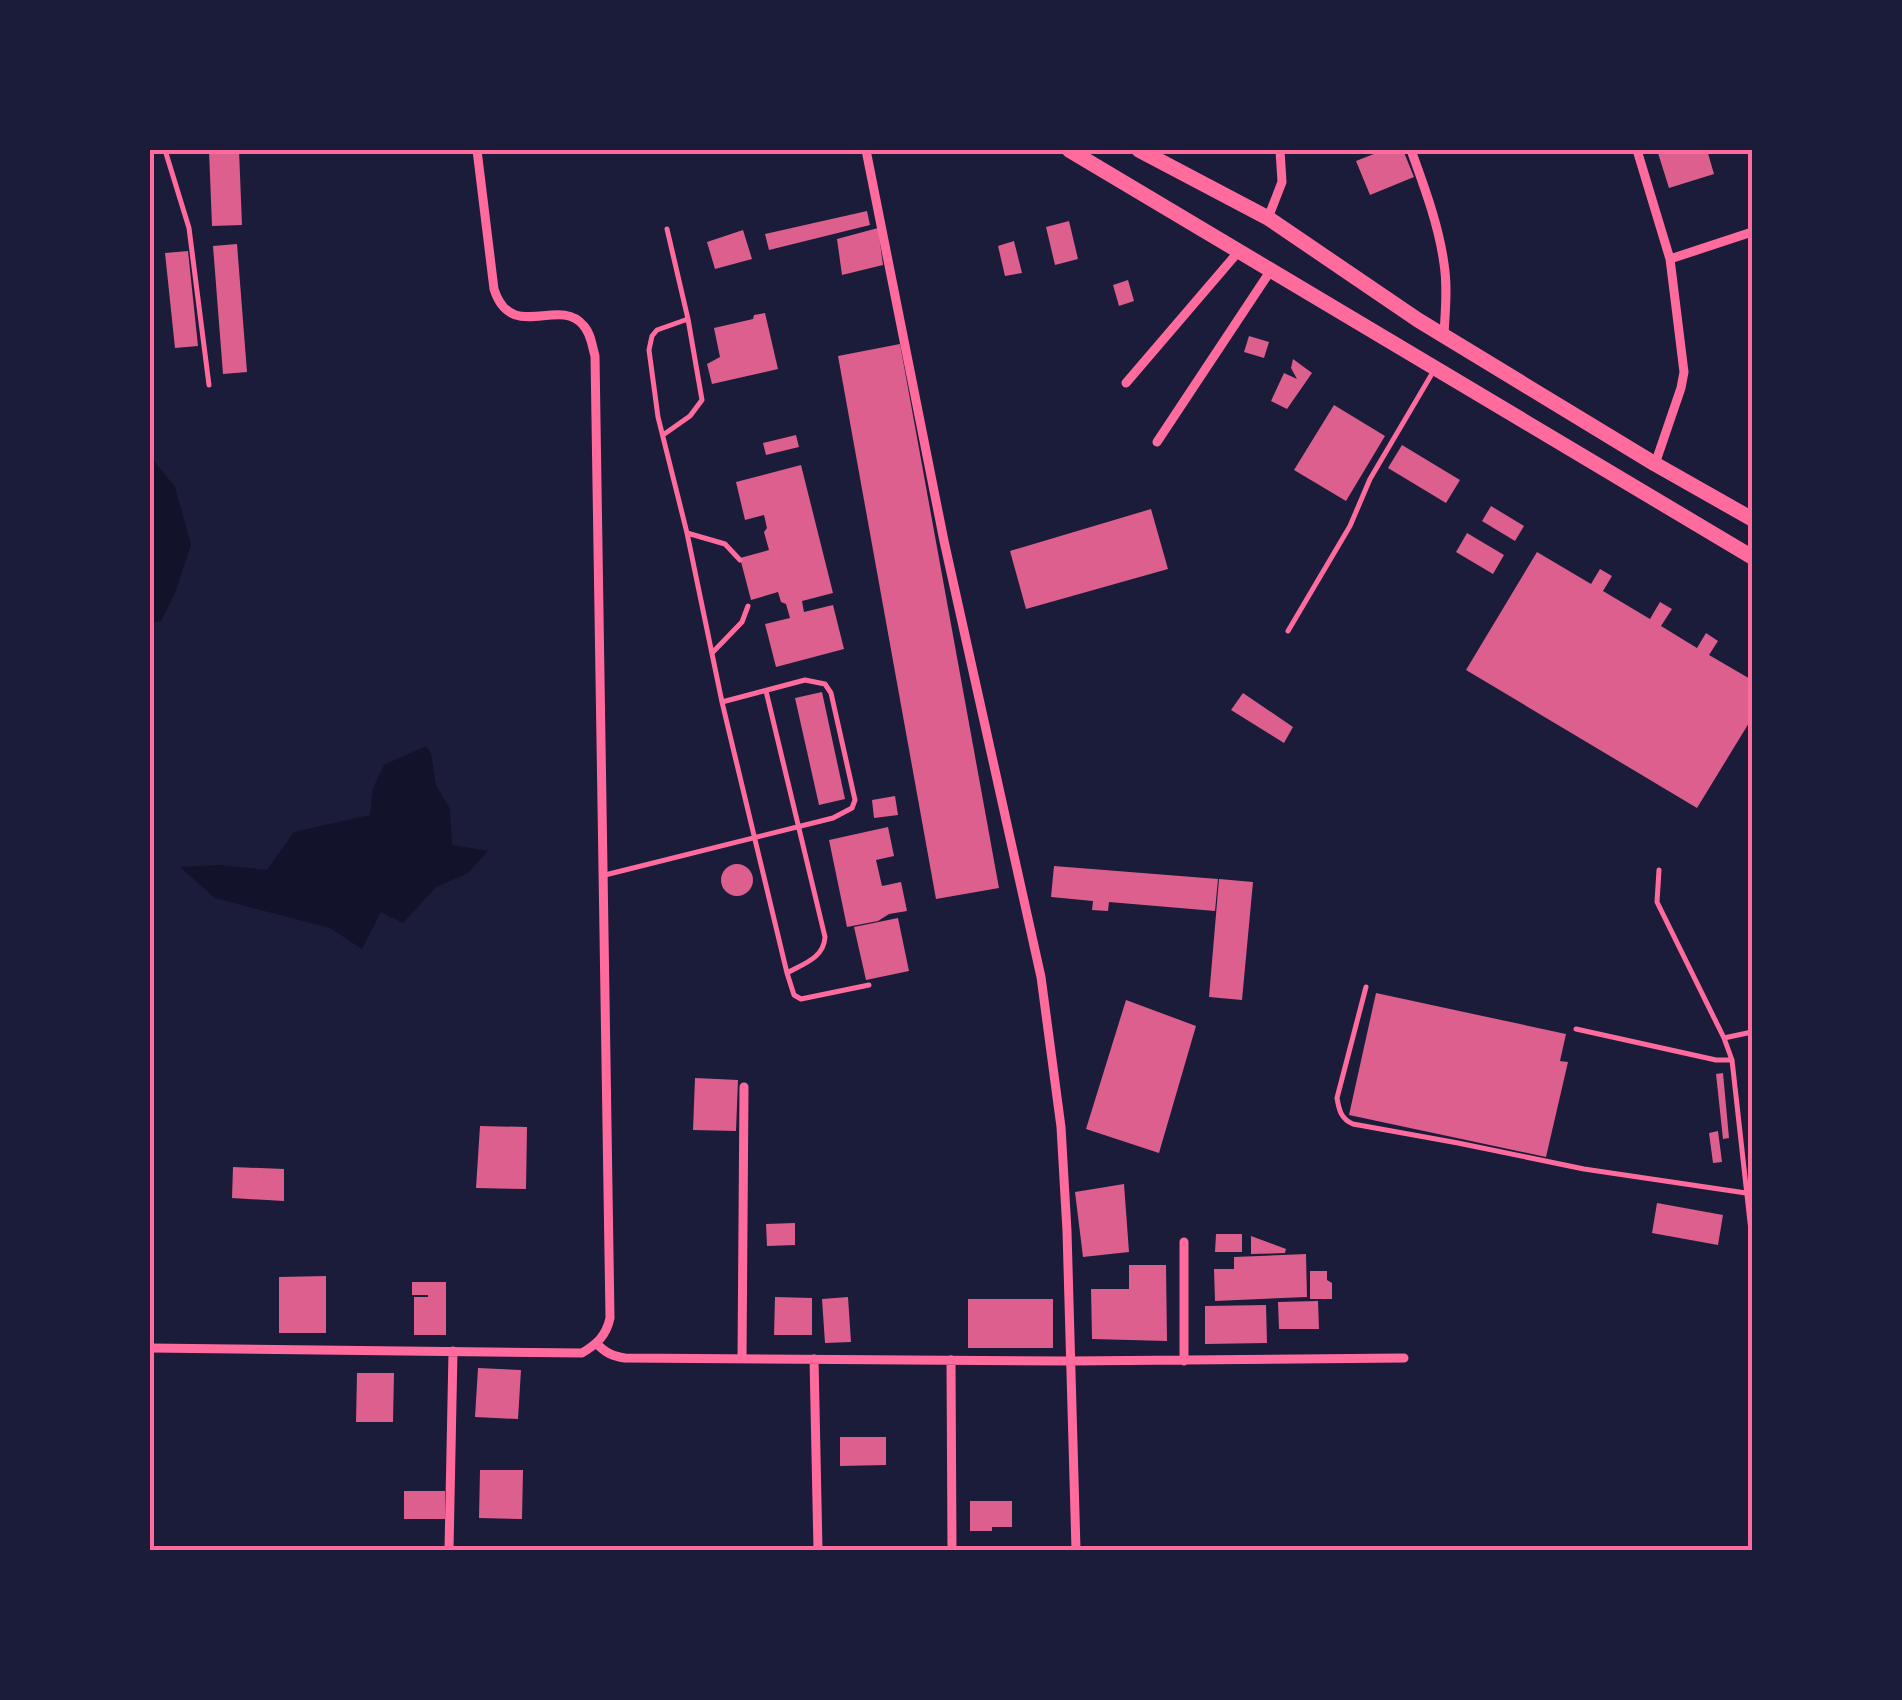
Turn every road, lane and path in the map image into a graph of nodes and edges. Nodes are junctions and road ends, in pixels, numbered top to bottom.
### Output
1 (165, 150) edge
2 (477, 150) edge
3 (866, 150) edge
4 (1068, 150) edge
5 (1139, 150) edge
6 (1280, 150) edge
7 (1410, 150) edge
8 (1637, 150) edge
9 (1268, 218) junction
10 (667, 229) dead end
11 (1752, 232) edge
12 (1239, 251) junction
13 (1670, 259) junction
14 (1271, 270) junction
15 (688, 319) junction
16 (1444, 335) junction
17 (1435, 368) junction
18 (1126, 383) dead end
19 (209, 385) dead end
20 (663, 436) junction
21 (1157, 442) dead end
22 (1655, 464) junction
23 (1752, 519) edge
24 (687, 533) junction
25 (1752, 557) edge
26 (740, 560) dead end
27 (748, 606) dead end
28 (1288, 631) dead end
29 (713, 652) junction
30 (766, 691) junction
31 (722, 702) junction
32 (798, 826) junction
33 (754, 837) junction
34 (1659, 870) dead end
35 (603, 876) junction
36 (787, 974) junction
37 (869, 985) dead end
38 (1366, 987) dead end
39 (1576, 1029) dead end
40 (1752, 1032) edge
41 (1724, 1038) junction
42 (1732, 1060) junction
43 (744, 1087) dead end
44 (1746, 1194) junction
45 (1752, 1240) edge
46 (1184, 1242) dead end
47 (597, 1344) junction
48 (150, 1348) edge
49 (453, 1351) junction
50 (1404, 1358) dead end
51 (742, 1359) junction
52 (814, 1360) junction
53 (951, 1360) junction
54 (1070, 1361) junction
55 (1184, 1361) junction
56 (450, 1550) edge
57 (818, 1550) edge
58 (952, 1550) edge
59 (1076, 1550) edge

1 - 19 lane
2 - 35 street
3 - 54 street
4 - 12 highway
5 - 9 highway
6 - 9 street
7 - 16 street
8 - 13 street
9 - 16 highway
10 - 15 lane
11 - 13 street
12 - 14 highway
12 - 18 street
13 - 22 street
14 - 17 highway
14 - 21 street
15 - 20 lane
15 - 20 lane
16 - 22 highway
17 - 25 highway
17 - 28 lane
20 - 24 lane
22 - 23 highway
24 - 26 lane
24 - 29 lane
27 - 29 lane
29 - 31 lane
30 - 31 lane
30 - 32 lane
30 - 32 lane
31 - 33 lane
32 - 33 lane
32 - 36 lane
33 - 35 lane
33 - 36 lane
34 - 41 lane
35 - 47 street
36 - 37 lane
38 - 44 lane
39 - 42 lane
40 - 41 lane
41 - 42 lane
42 - 44 lane
43 - 51 street
44 - 45 lane
46 - 55 street
47 - 49 street
47 - 51 street
48 - 49 street
49 - 56 street
50 - 55 street
51 - 52 street
52 - 53 street
52 - 57 street
53 - 54 street
53 - 58 street
54 - 55 street
54 - 59 street

